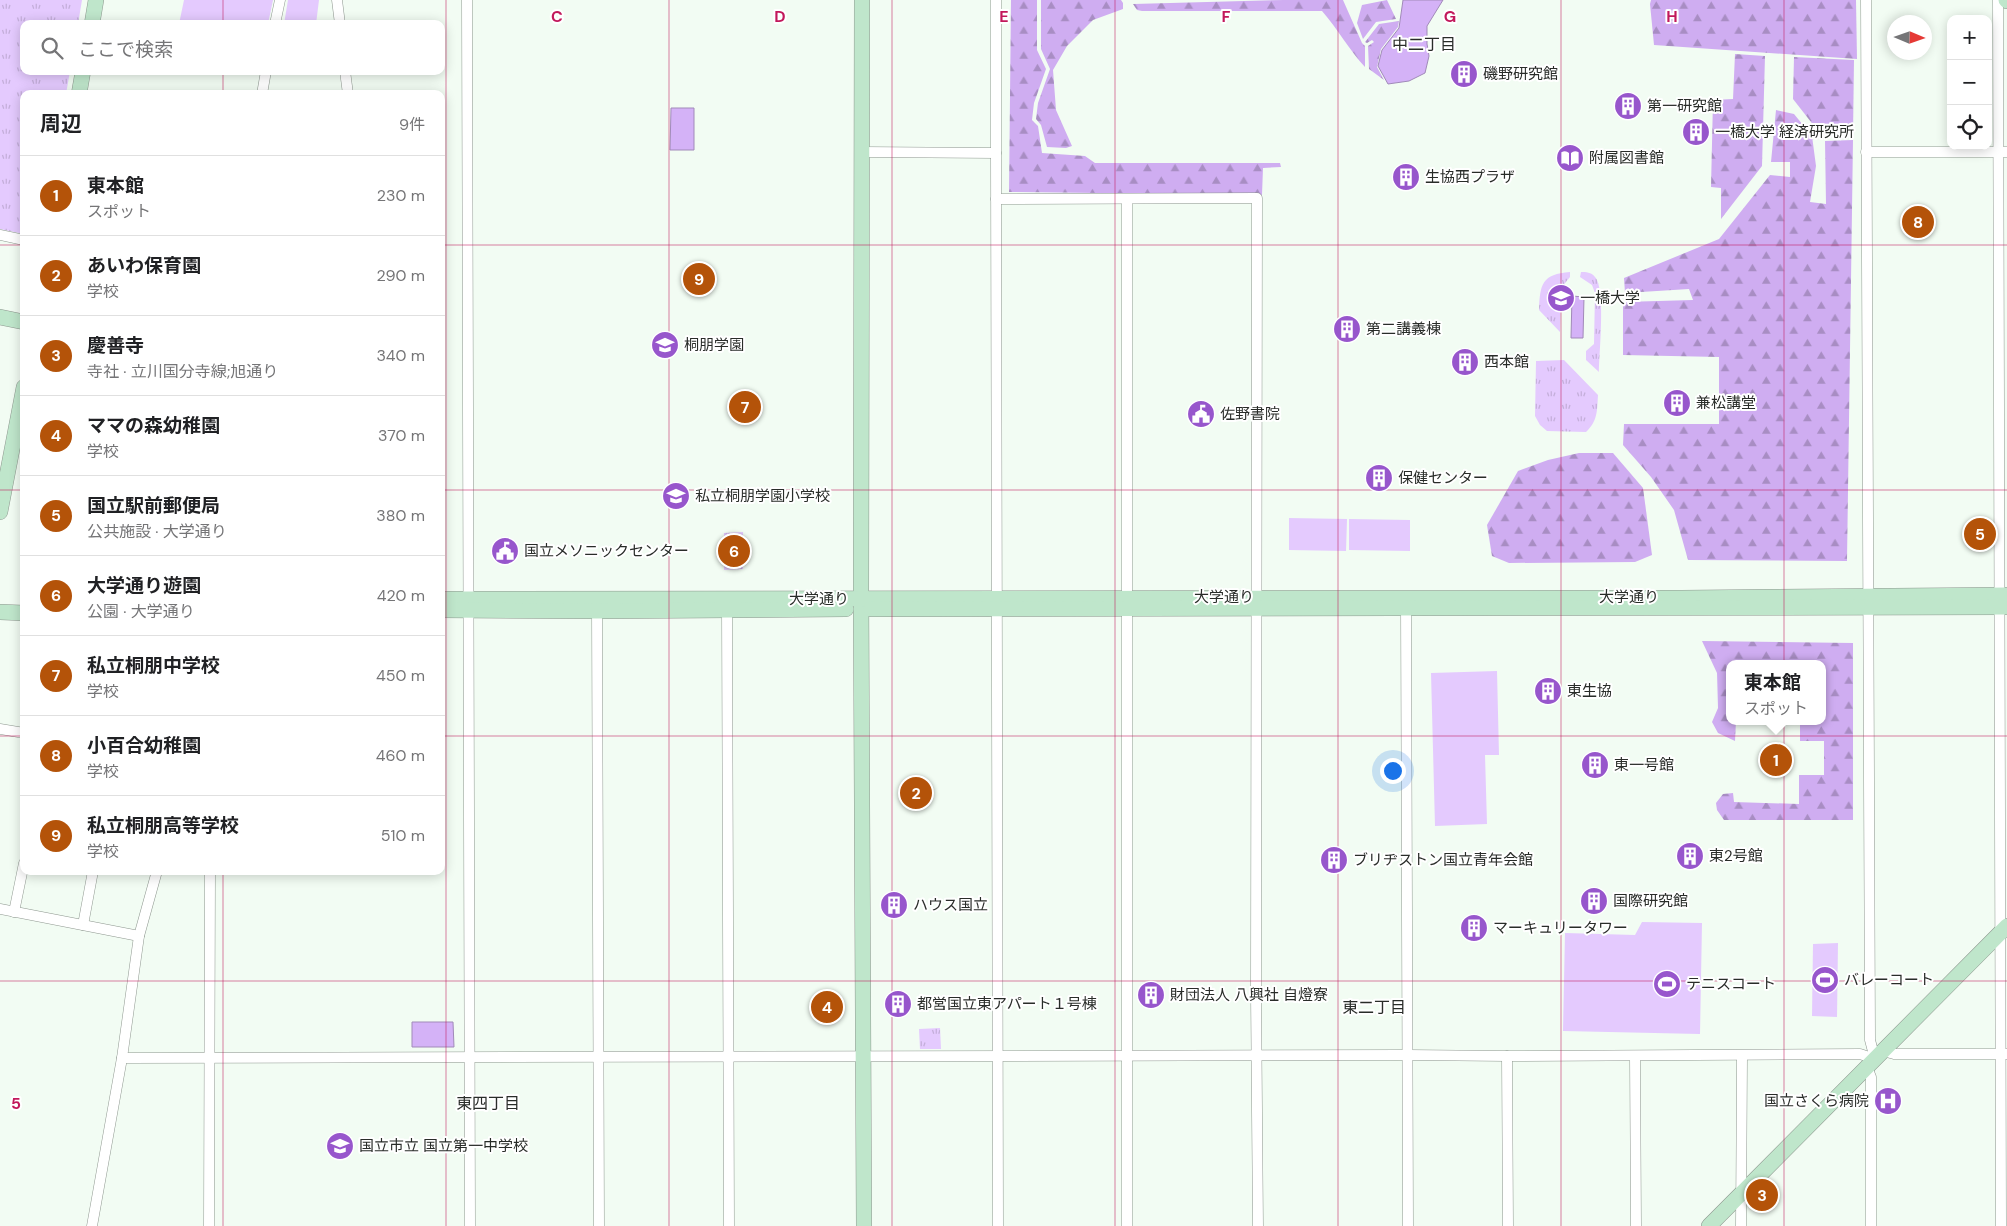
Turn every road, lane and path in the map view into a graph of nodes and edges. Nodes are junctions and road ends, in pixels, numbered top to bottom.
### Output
1 (96, 0) edge
2 (280, 0) edge
3 (337, 0) edge
4 (467, 0) edge
5 (862, 0) edge
6 (996, 0) edge
7 (1866, 0) edge
8 (1998, 0) edge
9 (93, 20) edge
10 (276, 20) edge
11 (340, 20) edge
12 (82, 75) edge
13 (265, 75) edge
14 (346, 75) edge
15 (80, 90) edge
16 (263, 90) edge
17 (347, 90) edge
18 (862, 152) junction
19 (1866, 152) junction
20 (2003, 152) edge
21 (996, 153) junction
22 (996, 199) junction
23 (1127, 199) junction
24 (0, 235) edge
25 (20, 239) edge
26 (0, 317) edge
27 (20, 321) edge
28 (20, 408) edge
29 (0, 512) edge
30 (445, 600) edge
31 (2003, 601) edge
32 (996, 603) junction
33 (1126, 603) junction
34 (1256, 603) junction
35 (1406, 603) junction
36 (1868, 603) junction
37 (0, 604) edge
38 (20, 604) edge
39 (468, 604) junction
40 (727, 604) junction
41 (862, 604) junction
42 (597, 605) junction
43 (445, 609) edge
44 (0, 612) edge
45 (20, 612) edge
46 (0, 729) edge
47 (20, 732) edge
48 (22, 875) edge
49 (92, 875) edge
50 (156, 875) edge
51 (210, 875) edge
52 (0, 910) edge
53 (14, 912) junction
54 (83, 925) junction
55 (2003, 930) edge
56 (140, 936) junction
57 (2004, 1054) edge
58 (1408, 1055) junction
59 (729, 1056) junction
60 (998, 1056) junction
61 (1128, 1056) junction
62 (1257, 1056) junction
63 (1507, 1056) junction
64 (1636, 1056) junction
65 (1742, 1056) junction
66 (469, 1057) junction
67 (599, 1057) junction
68 (864, 1057) junction
69 (122, 1058) junction
70 (211, 1058) junction
71 (1875, 1059) junction
72 (1741, 1195) junction
73 (92, 1226) edge
74 (209, 1226) edge
75 (470, 1226) edge
76 (600, 1226) edge
77 (729, 1226) edge
78 (864, 1226) edge
79 (998, 1226) edge
80 (1127, 1226) edge
81 (1258, 1226) edge
82 (1408, 1226) edge
83 (1508, 1226) edge
84 (1636, 1226) edge
85 (1709, 1226) edge
86 (1741, 1226) edge
87 (1871, 1226) edge
88 (2001, 1226) edge

1 - 9 main road
2 - 10 street
3 - 11 street
4 - 39 street
5 - 18 main road
6 - 21 street
7 - 19 street
8 - 20 street
12 - 15 main road
13 - 16 street
14 - 17 street
18 - 21 street
18 - 41 main road
19 - 20 street
19 - 36 street
20 - 31 street
21 - 22 street
22 - 23 street
22 - 32 street
23 - 33 street
23 - 34 street
24 - 25 street
26 - 27 main road
28 - 29 main road
30 - 39 main road, 大学通り
31 - 36 main road, 大学通り
31 - 55 street
32 - 33 main road, 大学通り
32 - 41 main road, 大学通り
32 - 60 street
33 - 34 main road, 大学通り
33 - 61 street
34 - 35 main road, 大学通り
34 - 62 street
35 - 36 main road, 大学通り
35 - 58 street
36 - 71 street
37 - 38 main road
39 - 42 main road, 大学通り
39 - 43 main road, 大学通り
39 - 66 street
40 - 41 main road, 大学通り
40 - 42 main road, 大学通り
40 - 59 street
41 - 68 main road
42 - 67 street
44 - 45 main road
46 - 47 street
48 - 53 street
49 - 54 street
50 - 56 street
51 - 70 street
52 - 53 street
53 - 54 street
54 - 56 street
55 - 57 street
55 - 71 main road
56 - 69 street
57 - 71 street
57 - 88 street
58 - 62 street
58 - 63 street
58 - 82 street
59 - 67 street
59 - 68 street
59 - 77 street
60 - 61 street
60 - 68 street
60 - 79 street
61 - 62 street
61 - 80 street
62 - 81 street
63 - 64 street
63 - 83 street
64 - 65 street
64 - 84 street
65 - 71 street
65 - 72 street
66 - 67 street
66 - 70 street
66 - 75 street
67 - 76 street
68 - 78 main road
69 - 70 street
69 - 73 street
70 - 74 street
71 - 72 main road
71 - 87 street
72 - 85 main road
72 - 86 street

